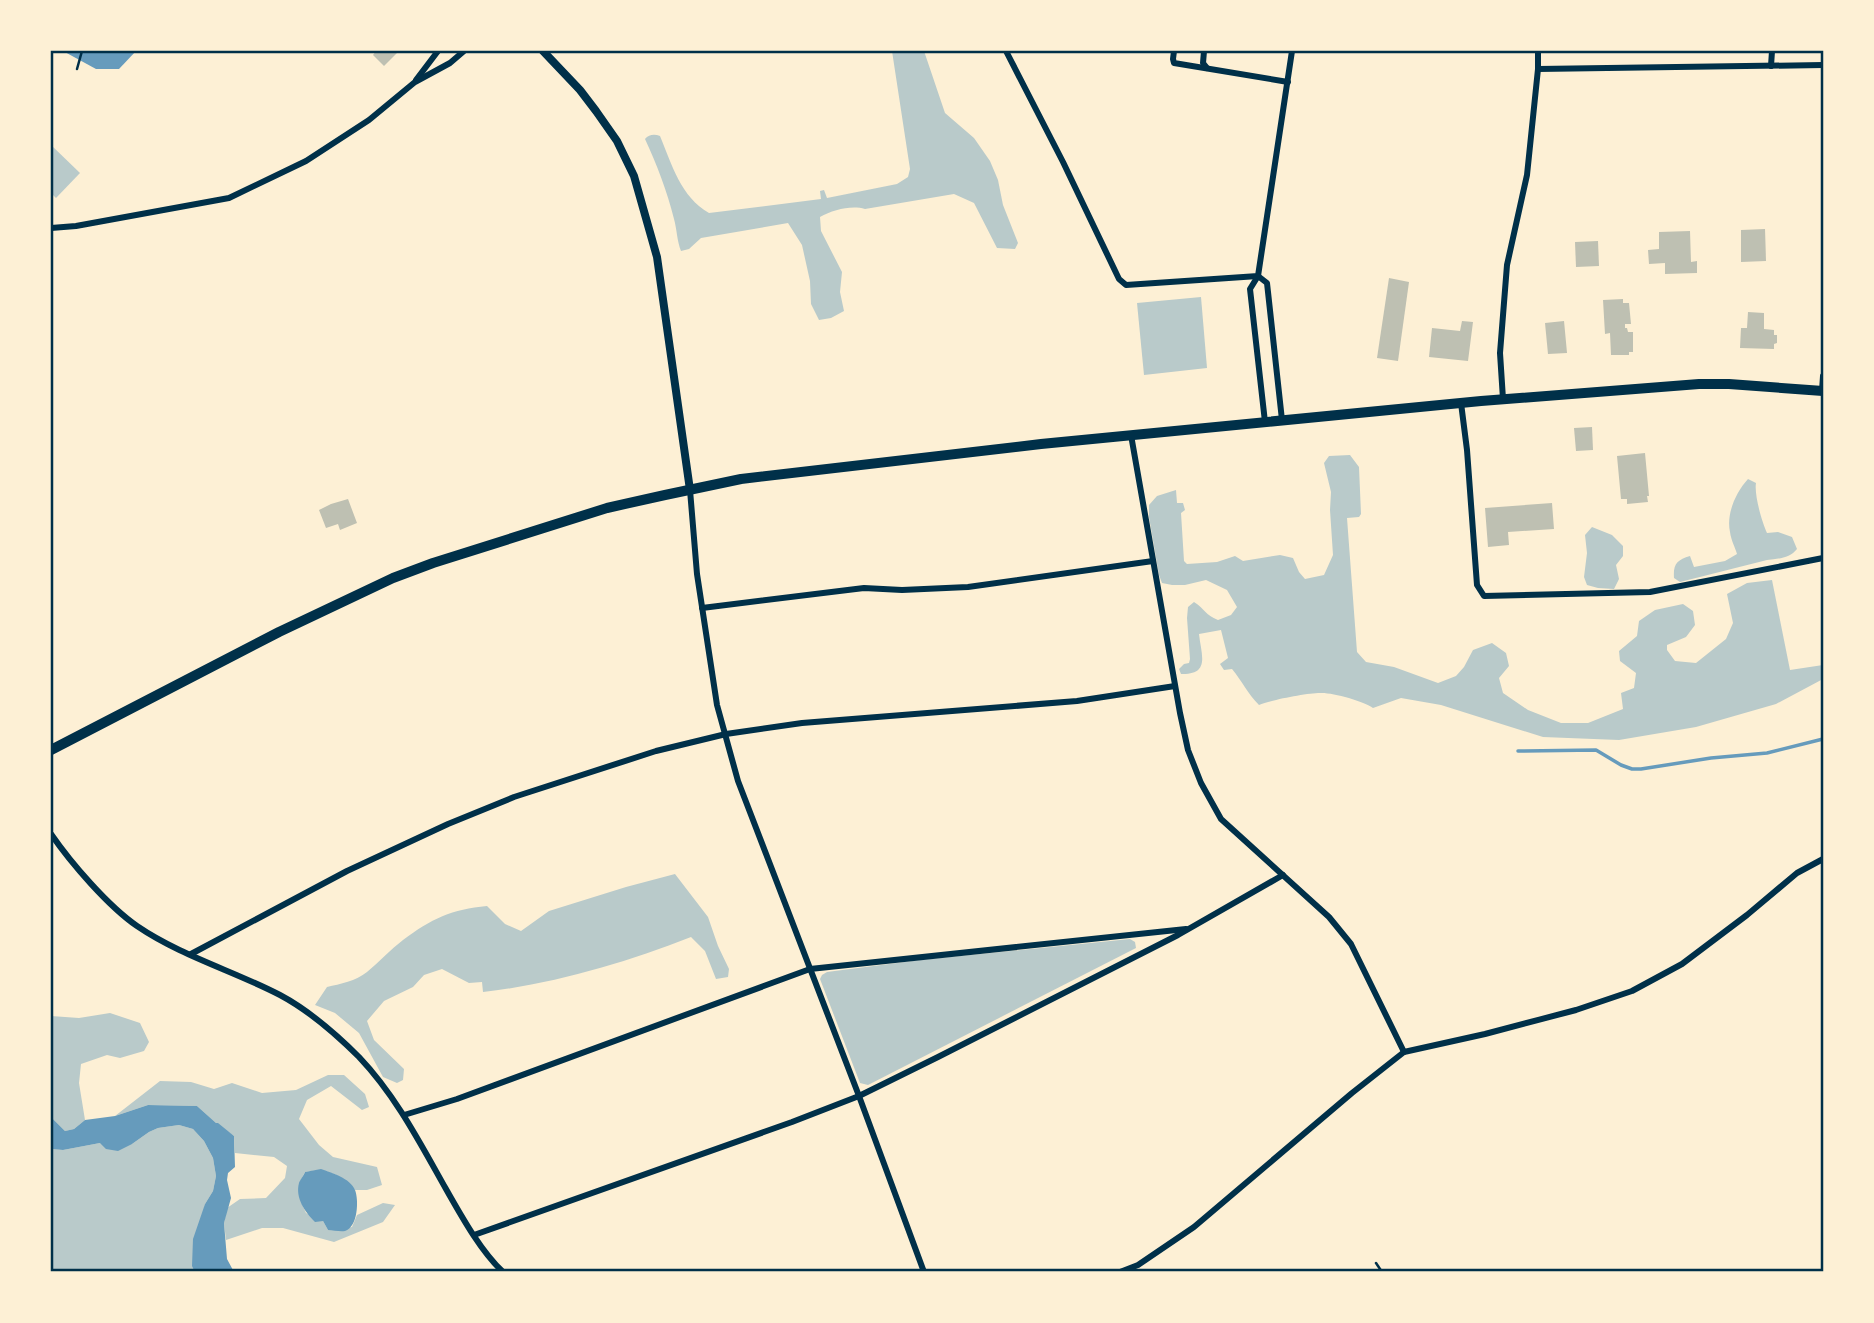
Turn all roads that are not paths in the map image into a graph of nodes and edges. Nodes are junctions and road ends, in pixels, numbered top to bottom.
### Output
1 (439, 51) edge
2 (464, 51) edge
3 (543, 51) edge
4 (1006, 51) edge
5 (1174, 51) edge
6 (1204, 51) edge
7 (1292, 51) edge
8 (1538, 51) edge
9 (1772, 51) edge
10 (1823, 65) edge
11 (1771, 66) junction
12 (1207, 68) junction
13 (1538, 69) junction
14 (415, 82) junction
15 (1288, 82) junction
16 (51, 228) edge
17 (1258, 276) junction
18 (1823, 376) edge
19 (1823, 391) edge
20 (1503, 399) junction
21 (1461, 403) junction
22 (1282, 421) junction
23 (1265, 422) junction
24 (1132, 435) junction
25 (690, 490) junction
26 (1823, 558) edge
27 (1153, 561) junction
28 (702, 608) junction
29 (1175, 686) junction
30 (726, 734) junction
31 (51, 750) edge
32 (51, 834) edge
33 (1823, 859) edge
34 (1283, 875) junction
35 (1191, 929) junction
36 (191, 954) junction
37 (810, 969) junction
38 (1404, 1052) junction
39 (859, 1096) junction
40 (404, 1115) junction
41 (474, 1235) junction
42 (503, 1272) edge
43 (925, 1272) edge
44 (1120, 1272) edge

1 - 14 street
2 - 14 street
3 - 25 street
4 - 17 street
5 - 12 street
6 - 12 street
7 - 15 street
8 - 13 street
9 - 11 street
10 - 11 street
11 - 13 street
12 - 15 street
13 - 20 street
14 - 16 street
15 - 17 street
17 - 22 street
17 - 23 street
18 - 19 street
19 - 20 main road
20 - 21 main road
21 - 22 main road
21 - 26 street
22 - 23 main road
23 - 24 main road
24 - 25 main road
24 - 27 street
25 - 28 street
25 - 31 main road
27 - 28 street
27 - 29 street
28 - 30 street
29 - 30 street
29 - 34 street
30 - 36 street
30 - 37 street
32 - 36 street
33 - 38 street
34 - 35 street
34 - 38 street
35 - 37 street
35 - 39 street
36 - 40 street
37 - 39 street
37 - 40 street
38 - 44 street
39 - 41 street
39 - 43 street
40 - 41 street
41 - 42 street

